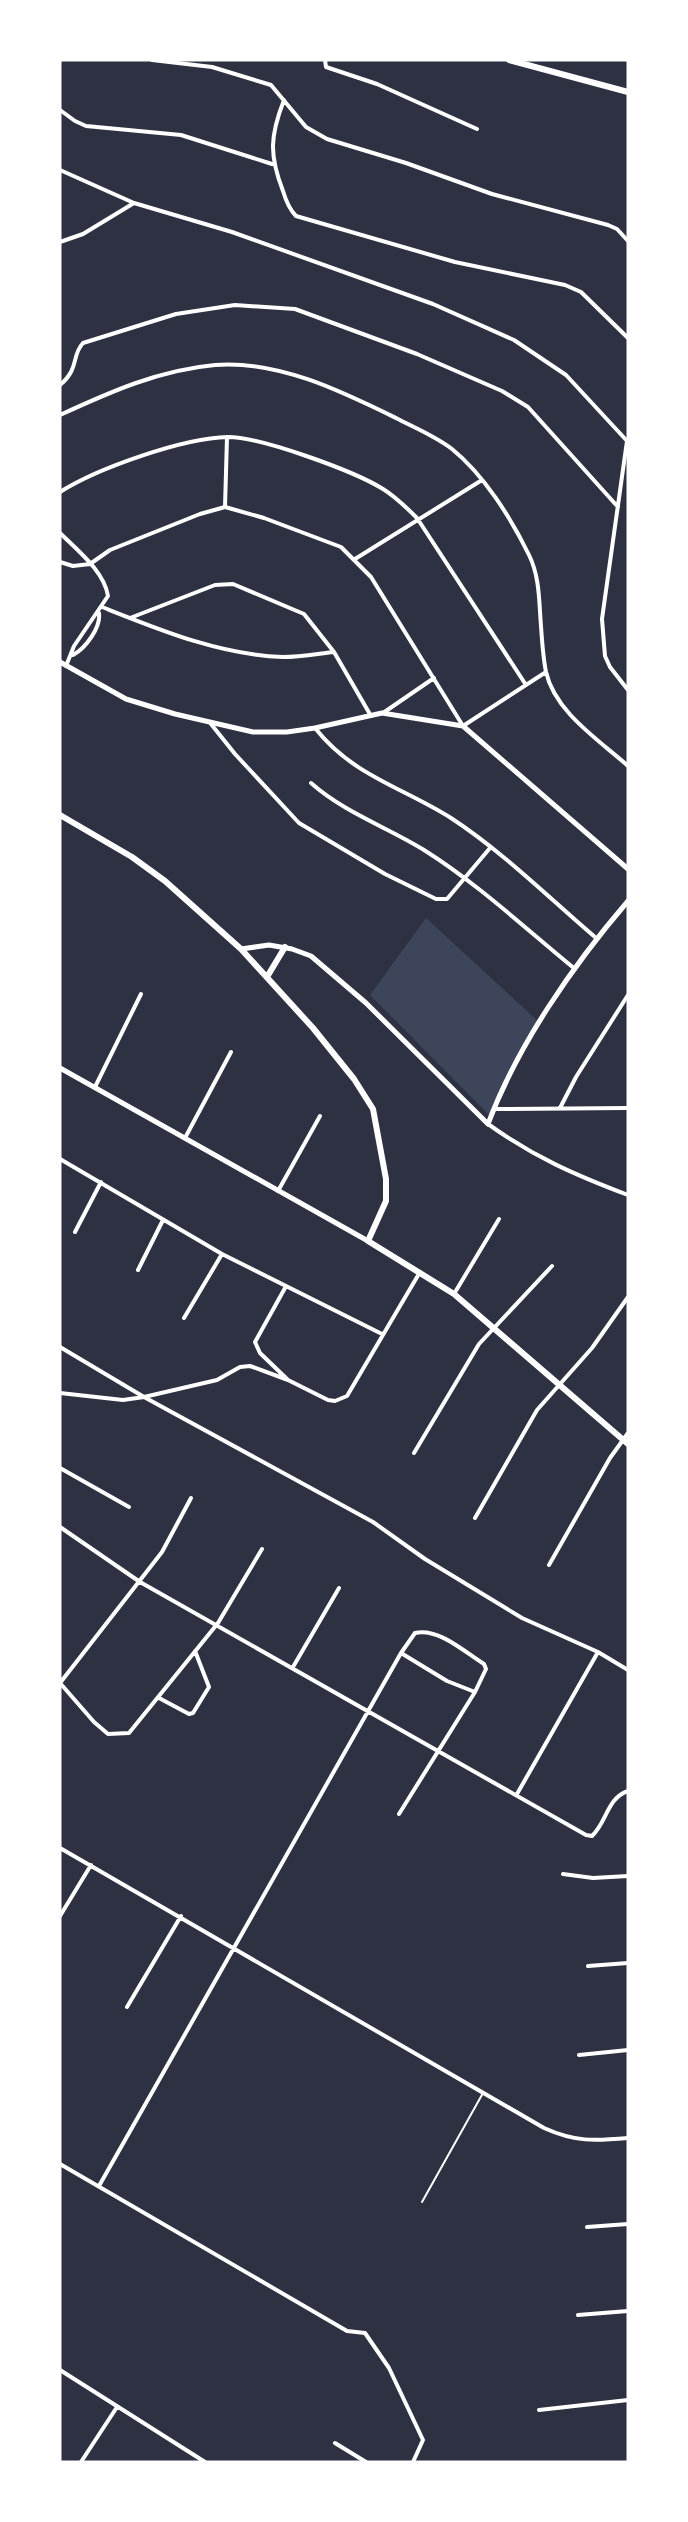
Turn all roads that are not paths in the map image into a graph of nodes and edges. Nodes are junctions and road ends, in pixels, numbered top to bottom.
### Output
1 (152, 60) edge
2 (325, 60) edge
3 (509, 60) edge
4 (628, 92) edge
5 (284, 100) junction
6 (60, 110) edge
7 (477, 129) dead end
8 (272, 164) junction
9 (60, 170) edge
10 (134, 203) junction
11 (628, 241) edge
12 (60, 242) edge
13 (628, 338) edge
14 (60, 385) edge
15 (60, 415) edge
16 (227, 437) junction
17 (628, 441) edge
18 (482, 480) junction
19 (60, 492) edge
20 (225, 507) junction
21 (618, 507) junction
22 (417, 518) junction
23 (60, 533) edge
24 (355, 559) junction
25 (60, 562) edge
26 (90, 564) junction
27 (102, 607) junction
28 (99, 612) junction
29 (130, 618) junction
30 (334, 652) junction
31 (73, 655) junction
32 (60, 662) edge
33 (66, 666) junction
34 (546, 672) junction
35 (434, 678) junction
36 (526, 685) junction
37 (628, 690) edge
38 (382, 713) junction
39 (371, 716) junction
40 (211, 724) junction
41 (464, 726) junction
42 (315, 728) junction
43 (628, 766) edge
44 (311, 783) dead end
45 (60, 815) edge
46 (490, 848) junction
47 (628, 869) edge
48 (464, 878) junction
49 (628, 901) edge
50 (596, 938) junction
51 (285, 947) junction
52 (241, 949) junction
53 (576, 969) junction
54 (267, 977) junction
55 (141, 994) dead end
56 (628, 995) edge
57 (231, 1052) dead end
58 (60, 1068) edge
59 (95, 1087) junction
60 (560, 1108) junction
61 (628, 1108) edge
62 (493, 1109) junction
63 (320, 1116) dead end
64 (488, 1124) junction
65 (185, 1139) junction
66 (60, 1159) edge
67 (101, 1182) junction
68 (278, 1191) junction
69 (628, 1195) edge
70 (499, 1219) dead end
71 (163, 1220) junction
72 (75, 1232) dead end
73 (368, 1241) junction
74 (222, 1254) junction
75 (552, 1266) dead end
76 (138, 1270) dead end
77 (420, 1272) junction
78 (285, 1288) junction
79 (454, 1294) junction
80 (628, 1297) edge
81 (184, 1318) dead end
82 (495, 1328) junction
83 (381, 1334) junction
84 (60, 1347) edge
85 (288, 1380) junction
86 (558, 1384) junction
87 (60, 1394) edge
88 (144, 1397) junction
89 (628, 1433) edge
90 (625, 1441) edge
91 (414, 1454) dead end
92 (60, 1468) edge
93 (191, 1498) dead end
94 (129, 1507) dead end
95 (475, 1518) dead end
96 (60, 1527) edge
97 (262, 1549) dead end
98 (549, 1565) dead end
99 (140, 1582) junction
100 (339, 1588) dead end
101 (218, 1623) junction
102 (195, 1651) junction
103 (598, 1652) junction
104 (402, 1653) junction
105 (293, 1667) junction
106 (628, 1670) edge
107 (60, 1684) edge
108 (475, 1692) junction
109 (159, 1698) junction
110 (370, 1710) junction
111 (439, 1750) junction
112 (628, 1791) edge
113 (517, 1794) junction
114 (399, 1814) dead end
115 (60, 1848) edge
116 (91, 1865) junction
117 (563, 1874) dead end
118 (628, 1876) edge
119 (60, 1916) edge
120 (181, 1917) junction
121 (235, 1947) junction
122 (628, 1963) edge
123 (588, 1966) dead end
124 (127, 2007) dead end
125 (628, 2050) edge
126 (579, 2055) dead end
127 (483, 2093) junction
128 (628, 2138) edge
129 (60, 2164) edge
130 (99, 2186) junction
131 (422, 2202) dead end
132 (628, 2224) edge
133 (587, 2227) dead end
134 (628, 2311) edge
135 (578, 2315) dead end
136 (60, 2370) edge
137 (628, 2400) edge
138 (117, 2407) junction
139 (539, 2410) dead end
140 (335, 2443) dead end
141 (81, 2462) edge
142 (205, 2462) edge
143 (366, 2462) edge
144 (413, 2462) edge

1 - 5 street
2 - 7 street
3 - 4 main road
5 - 8 street
5 - 11 street
6 - 8 street
8 - 13 street
9 - 10 street
10 - 12 street
10 - 17 street
14 - 21 street
15 - 18 street
16 - 19 street
16 - 20 street
16 - 22 street
17 - 21 street
18 - 22 street
18 - 34 street
20 - 24 street
20 - 26 street
21 - 37 street
22 - 24 street
22 - 36 street
23 - 26 street
24 - 35 street
25 - 26 street
26 - 27 street
27 - 28 street
27 - 29 street
28 - 31 street
28 - 31 street
29 - 30 street
29 - 30 street
30 - 39 street
31 - 33 street
32 - 33 street
33 - 40 street
34 - 36 street
34 - 43 street
35 - 38 street
35 - 41 street
36 - 41 street
38 - 39 street
38 - 41 street
39 - 42 street
40 - 42 street
40 - 48 street
41 - 47 street
42 - 46 street
44 - 48 street
45 - 52 main road
46 - 48 street
46 - 50 street
48 - 53 street
49 - 50 street
50 - 53 street
51 - 52 street
51 - 54 main road
51 - 64 street
52 - 54 main road
53 - 62 street
54 - 73 main road
55 - 59 street
56 - 60 street
57 - 65 street
58 - 59 street
59 - 65 street
60 - 61 street
60 - 62 street
62 - 64 street
63 - 68 street
64 - 69 street
65 - 68 street
66 - 67 street
67 - 71 street
67 - 72 street
68 - 73 street
70 - 79 street
71 - 74 street
71 - 76 street
73 - 77 main road
74 - 78 street
74 - 81 street
75 - 82 street
77 - 79 main road
77 - 83 street
78 - 83 street
78 - 85 street
79 - 82 main road
80 - 86 street
82 - 86 main road
82 - 91 street
83 - 85 street
84 - 88 street
85 - 88 street
86 - 90 main road
86 - 95 street
87 - 88 street
88 - 103 street
89 - 90 street
90 - 98 street
92 - 94 street
93 - 99 street
96 - 99 street
97 - 101 street
99 - 101 street
99 - 107 street
100 - 105 street
101 - 102 street
101 - 105 street
102 - 109 street
102 - 109 street
103 - 106 street
103 - 113 street
104 - 108 street
104 - 108 street
104 - 110 street
105 - 110 street
107 - 109 street
108 - 111 street
110 - 111 street
110 - 121 street
111 - 113 street
111 - 114 street
112 - 113 street
115 - 116 street
116 - 119 street
116 - 120 street
117 - 118 street
120 - 121 street
120 - 124 street
121 - 127 street
121 - 130 street
122 - 123 street
125 - 126 street
127 - 128 street
127 - 131 lane
129 - 130 street
130 - 144 street
132 - 133 street
134 - 135 street
136 - 138 street
137 - 139 street
138 - 141 street
138 - 142 street
140 - 143 street

